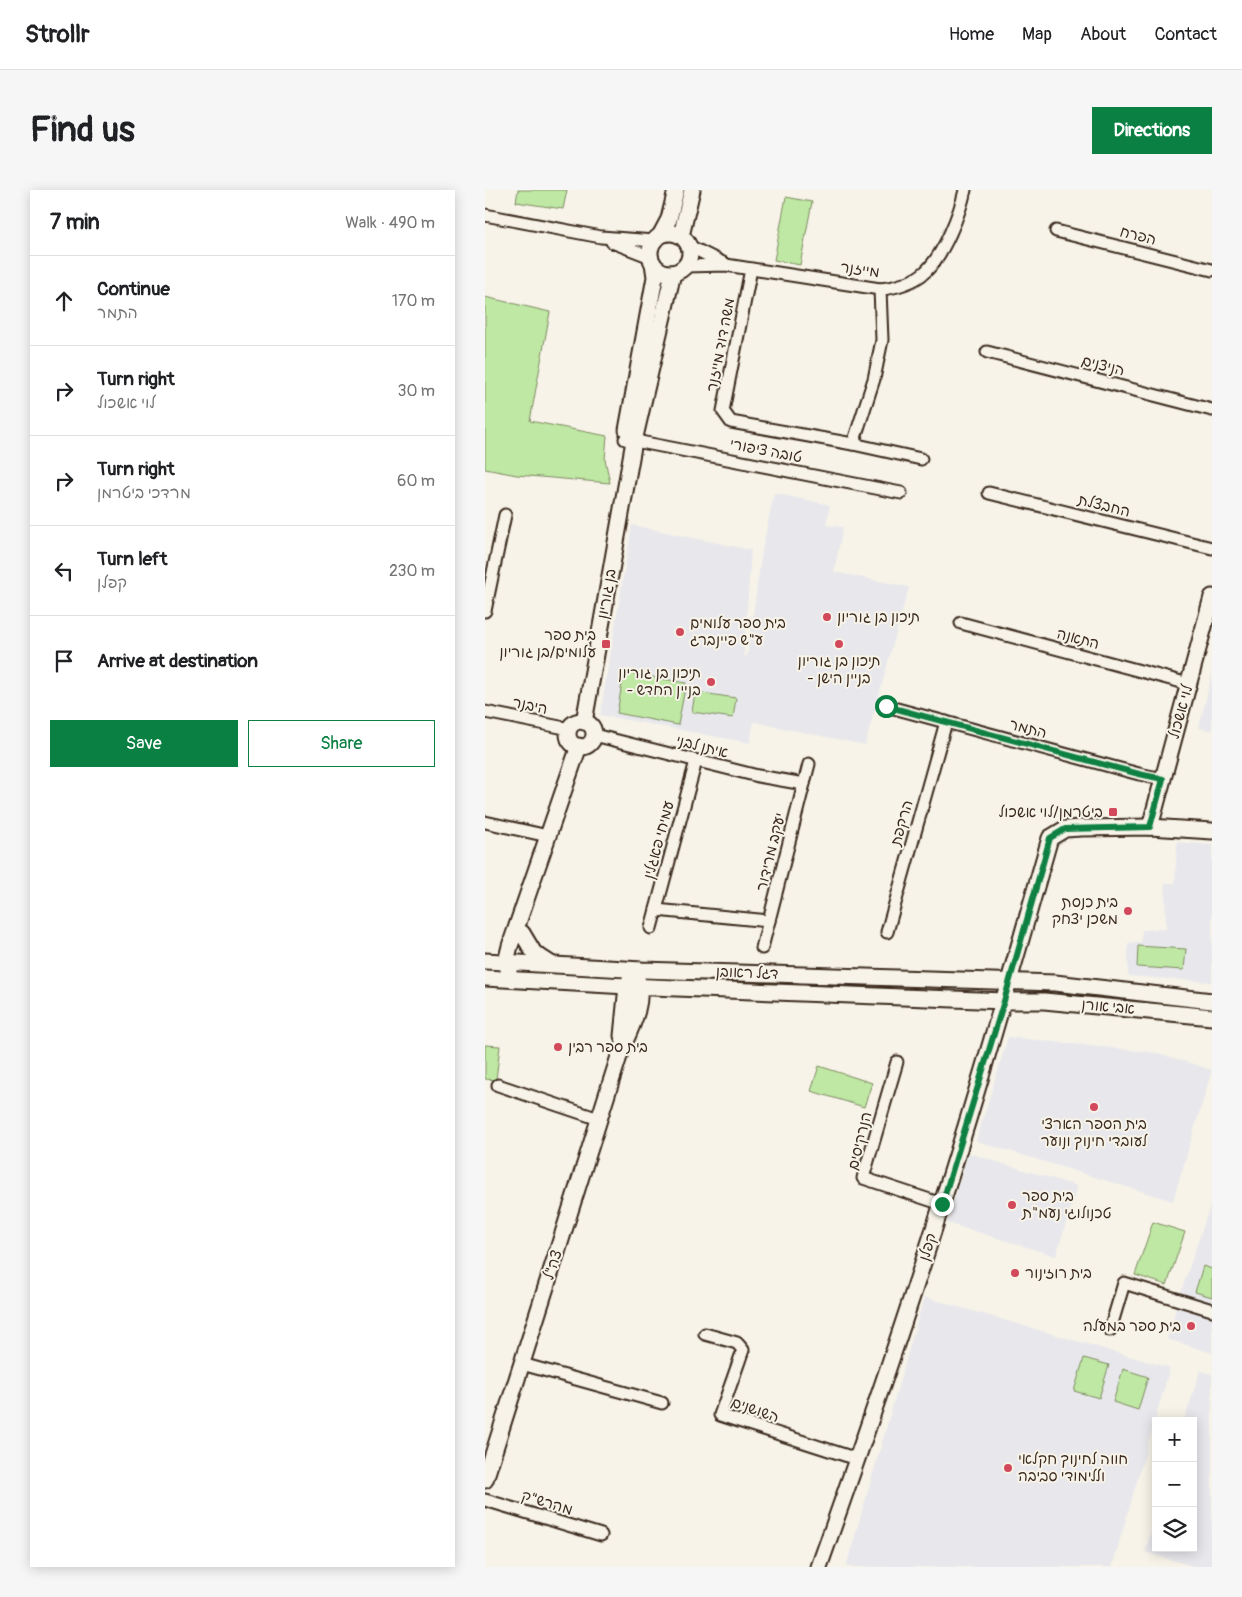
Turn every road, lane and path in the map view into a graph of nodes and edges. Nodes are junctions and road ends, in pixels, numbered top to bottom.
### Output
1 (676, 190) edge
2 (693, 190) edge
3 (965, 190) edge
4 (485, 215) edge
5 (1056, 231) dead end
6 (601, 237) junction
7 (657, 238) junction
8 (685, 241) junction
9 (652, 260) junction
10 (726, 265) junction
11 (680, 269) junction
12 (751, 269) junction
13 (1212, 270) edge
14 (880, 289) junction
15 (987, 352) dead end
16 (1212, 410) edge
17 (630, 440) junction
18 (853, 444) junction
19 (921, 459) dead end
20 (901, 493) dead end
21 (989, 493) dead end
22 (505, 515) dead end
23 (1212, 548) edge
24 (490, 559) edge
25 (1212, 597) edge
26 (485, 611) edge
27 (961, 623) dead end
28 (1189, 684) junction
29 (886, 706) dead end
30 (485, 712) edge
31 (584, 722) junction
32 (946, 722) junction
33 (570, 729) junction
34 (594, 735) junction
35 (579, 746) junction
36 (696, 760) junction
37 (809, 764) dead end
38 (1163, 779) junction
39 (804, 784) junction
40 (485, 822) edge
41 (1150, 827) junction
42 (1212, 831) edge
43 (549, 836) junction
44 (656, 910) junction
45 (523, 912) junction
46 (769, 921) junction
47 (651, 928) dead end
48 (887, 932) dead end
49 (522, 933) junction
50 (762, 948) dead end
51 (485, 961) edge
52 (512, 963) junction
53 (552, 965) junction
54 (635, 969) junction
55 (485, 978) edge
56 (511, 981) junction
57 (1009, 982) junction
58 (634, 986) junction
59 (1004, 1001) junction
60 (1212, 1001) edge
61 (1212, 1017) edge
62 (897, 1062) dead end
63 (498, 1085) dead end
64 (599, 1119) junction
65 (942, 1204) junction
66 (1212, 1310) edge
67 (1110, 1330) dead end
68 (705, 1334) dead end
69 (522, 1364) junction
70 (662, 1403) dead end
71 (857, 1460) junction
72 (485, 1480) edge
73 (485, 1500) edge
74 (601, 1535) dead end
75 (819, 1567) edge

1 - 7 street
2 - 8 street
3 - 14 street, מייזנר
4 - 6 street
5 - 13 street, הפרח
6 - 7 street
6 - 9 street
7 - 8 street
7 - 9 street
8 - 10 street, מייזנר
8 - 11 street
9 - 11 street
9 - 17 street, בן גוריון
10 - 11 street, מייזנר
10 - 12 street, מייזנר
11 - 17 street, בן גוריון
12 - 14 street, מייזנר
12 - 18 street, משה דוד מייזנר
14 - 18 street
15 - 16 street, הניצנים
17 - 20 street, טובה ציפורי
17 - 31 street, בן גוריון
18 - 19 street, משה דוד מייזנר
21 - 23 street, החבצלת
22 - 24 street
24 - 26 street
25 - 28 street, לוי אשכול
27 - 28 street, התאנה
28 - 38 street, לוי אשכול
29 - 32 street, התמר
30 - 33 street, היבנר
31 - 33 street
31 - 34 street
32 - 38 street, התמר
32 - 48 street, הרקפת
33 - 35 street
34 - 35 street
34 - 36 street, איתן לבני
35 - 43 street
36 - 39 street, איתן לבני
36 - 44 street, עמיחי פאגלין
37 - 39 street, יעקב מרידור
38 - 41 street, לוי אשכול
39 - 46 street, יעקב מרידור
40 - 43 street
41 - 42 street
41 - 57 street, קפלן
43 - 45 street
44 - 46 street
44 - 47 street, עמיחי פאגלין
45 - 49 street
45 - 52 street
46 - 50 street, יעקב מרידור
49 - 52 street
49 - 53 street
51 - 52 street, דגל ראובן
52 - 53 street, דגל ראובן
52 - 56 street
53 - 54 street, דגל ראובן
54 - 57 street, דגל ראובן
54 - 58 street, צה"ל
55 - 56 street, דגל ראובן
56 - 58 street, דגל ראובן
57 - 59 street, קפלן
57 - 60 street, אבי אורן
58 - 59 street, דגל ראובן
58 - 64 street, צה"ל
59 - 61 street, אבי אורן
59 - 65 street, קפלן
62 - 65 street, הנרקיסים
63 - 64 street
64 - 69 street, צה"ל
65 - 71 street, קפלן
66 - 67 street
68 - 71 street, השושנים
69 - 70 street
69 - 72 street, צה"ל
71 - 75 street, קפלן
73 - 74 street, מהרש"ק

